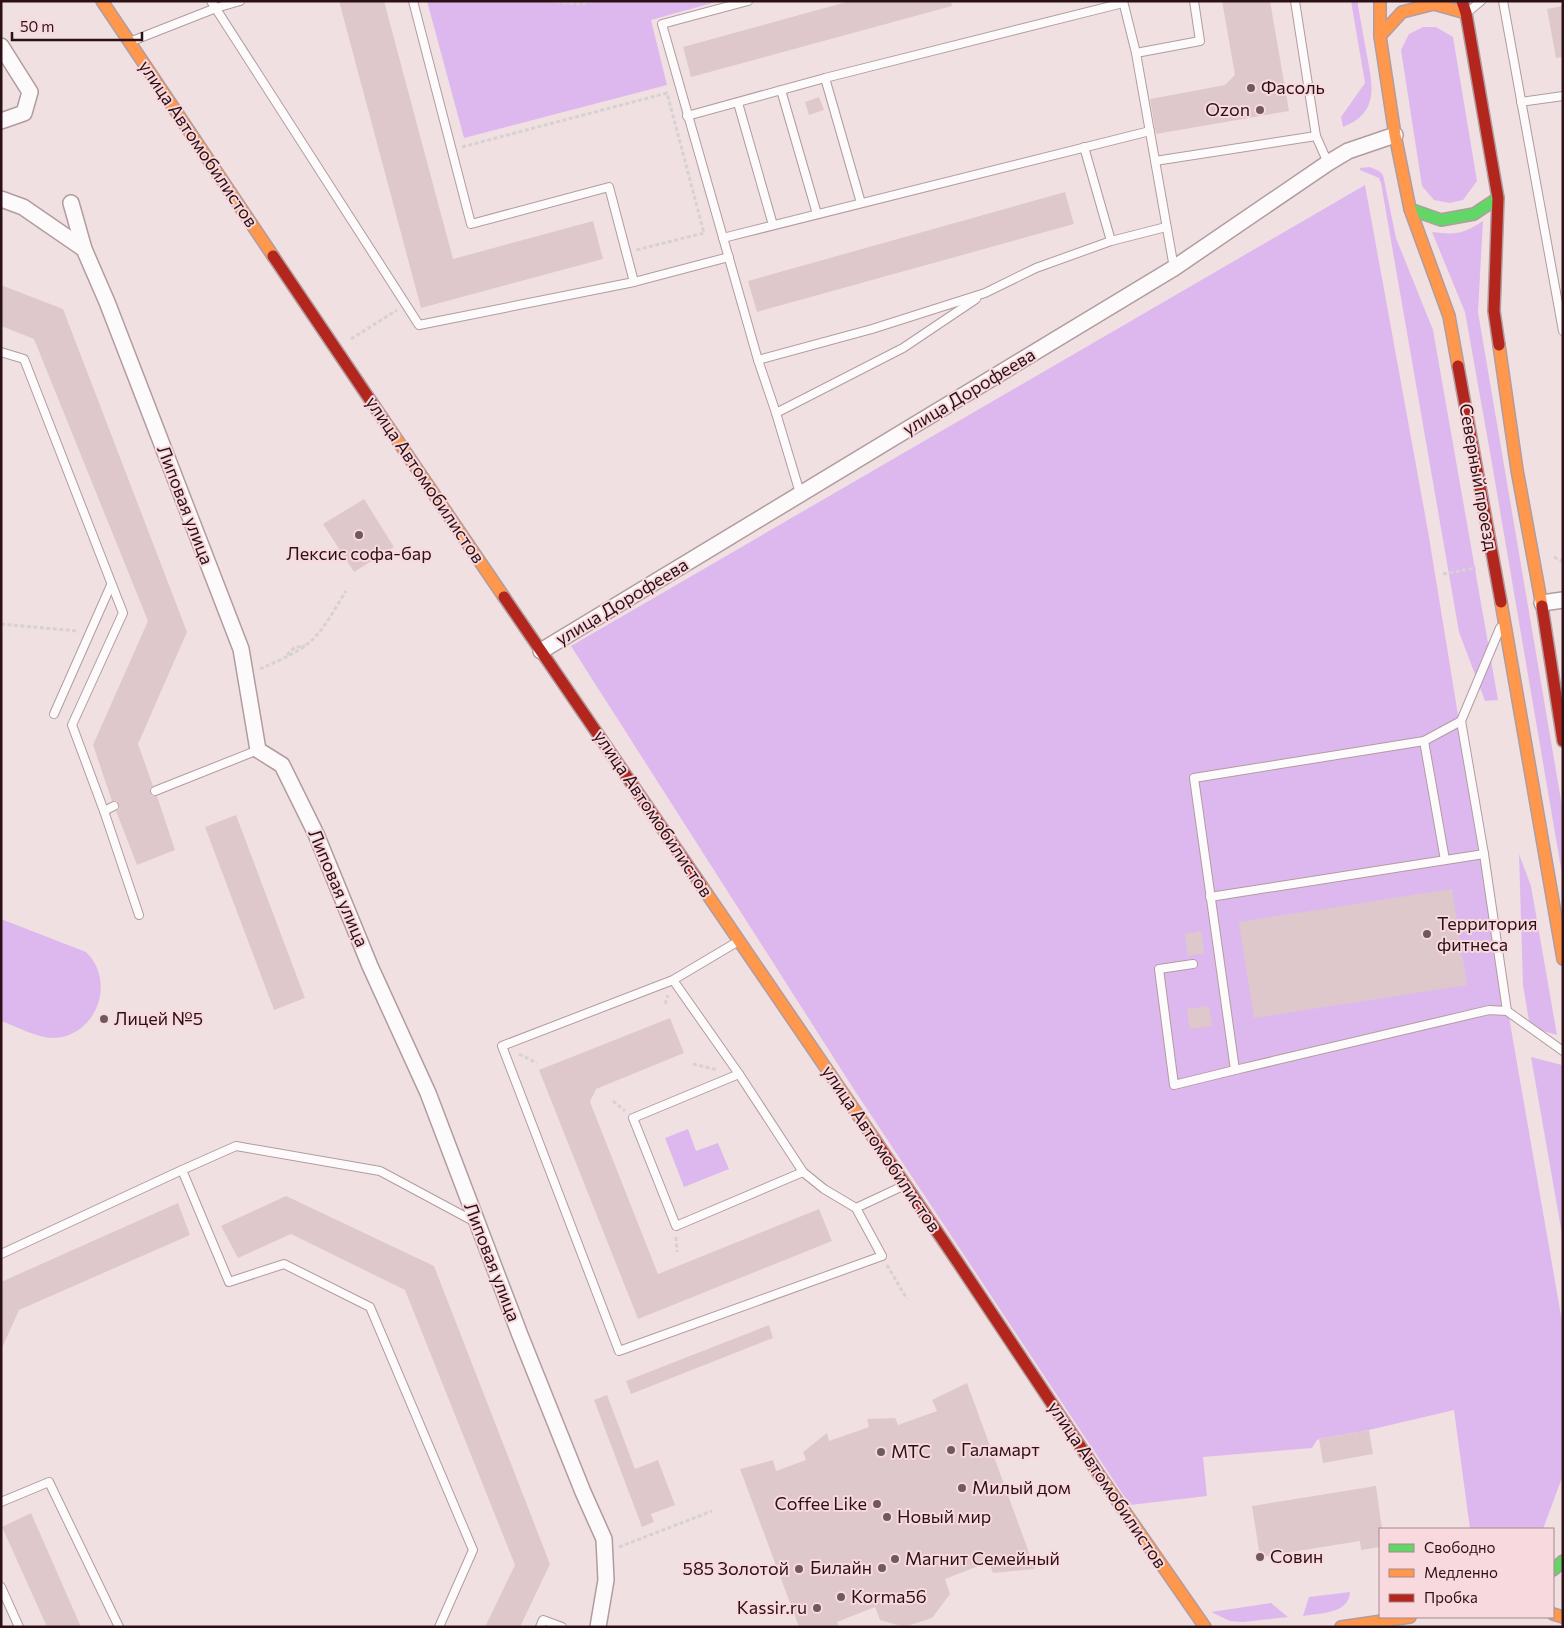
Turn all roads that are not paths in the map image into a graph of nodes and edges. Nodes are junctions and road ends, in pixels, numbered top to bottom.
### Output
1 (102, 1) edge
2 (240, 1) edge
3 (413, 1) edge
4 (748, 1) edge
5 (1194, 1) edge
6 (1295, 1) edge
7 (1380, 1) edge
8 (1462, 1) edge
9 (1481, 1) edge
10 (1503, 1) edge
11 (1123, 2) edge
12 (214, 4) edge
13 (1466, 13) junction
14 (1380, 36) junction
15 (130, 42) junction
16 (1, 46) edge
17 (1136, 53) junction
18 (826, 78) junction
19 (781, 90) junction
20 (1563, 96) edge
21 (1521, 102) junction
22 (738, 103) junction
23 (687, 116) junction
24 (1, 121) edge
25 (1150, 131) junction
26 (1395, 135) junction
27 (1316, 136) junction
28 (1084, 147) junction
29 (1155, 162) junction
30 (1328, 163) junction
31 (1498, 198) junction
32 (1, 199) edge
33 (71, 203) dead end
34 (861, 203) junction
35 (1410, 209) junction
36 (817, 214) junction
37 (773, 225) junction
38 (1166, 227) junction
39 (723, 238) junction
40 (1111, 241) junction
41 (84, 249) junction
42 (729, 257) junction
43 (1174, 268) junction
44 (634, 282) junction
45 (985, 293) junction
46 (1563, 331) edge
47 (1, 352) edge
48 (758, 360) junction
49 (776, 413) junction
50 (800, 493) junction
51 (111, 585) junction
52 (1563, 600) edge
53 (1542, 603) junction
54 (1504, 618) junction
55 (541, 651) junction
56 (54, 714) dead end
57 (1461, 720) junction
58 (1424, 741) junction
59 (1563, 741) edge
60 (258, 750) junction
61 (155, 791) dead end
62 (114, 806) dead end
63 (104, 811) junction
64 (1484, 854) junction
65 (1445, 860) junction
66 (1210, 897) junction
67 (139, 915) dead end
68 (739, 941) junction
69 (1563, 958) edge
70 (1194, 964) dead end
71 (672, 980) junction
72 (1507, 1011) junction
73 (1563, 1051) edge
74 (1235, 1070) junction
75 (739, 1074) junction
76 (182, 1170) junction
77 (803, 1172) junction
78 (905, 1185) junction
79 (856, 1208) junction
80 (477, 1224) junction
81 (1, 1254) edge
82 (1, 1502) edge
83 (1, 1587) edge
84 (1403, 1618) edge
85 (20, 1627) edge
86 (118, 1627) edge
87 (439, 1627) edge
88 (540, 1627) edge
89 (562, 1627) edge
90 (598, 1627) edge
91 (1205, 1627) edge
92 (1340, 1627) edge

1 - 15 main road, улица Автомобилистов
2 - 12 lane
3 - 44 lane
4 - 23 lane
5 - 17 lane
6 - 27 lane
7 - 14 main road, Северный проезд
8 - 13 main road
9 - 13 lane
10 - 21 lane
11 - 17 lane
11 - 18 lane
12 - 15 lane
12 - 44 lane
13 - 14 main road
13 - 31 main road
14 - 26 main road, Северный проезд
15 - 55 main road, улица Автомобилистов
16 - 24 street
17 - 25 lane
18 - 19 lane
18 - 34 lane
19 - 22 lane
19 - 36 lane
20 - 21 lane
21 - 46 lane
22 - 23 lane
22 - 37 lane
23 - 39 lane
25 - 28 lane
25 - 29 lane
26 - 30 street, улица Дорофеева
26 - 35 main road, Северный проезд
27 - 29 lane
27 - 30 lane
28 - 34 lane
28 - 40 lane
29 - 38 lane
30 - 43 street, улица Дорофеева
31 - 35 main road
31 - 53 main road
32 - 41 street
33 - 41 street, Липовая улица
34 - 36 lane
35 - 54 main road, Северный проезд
36 - 37 lane
37 - 39 lane
38 - 40 lane
38 - 43 lane
39 - 42 lane
40 - 45 lane
41 - 60 street, Липовая улица
42 - 44 lane
42 - 48 lane
43 - 50 street, улица Дорофеева
45 - 48 lane
45 - 49 lane
47 - 51 lane
48 - 49 lane
49 - 50 lane
50 - 55 street, улица Дорофеева
51 - 56 lane
51 - 63 lane
52 - 53 street
53 - 59 main road
54 - 57 lane
54 - 69 main road, Северный проезд
55 - 68 main road, улица Автомобилистов
57 - 58 lane
57 - 64 lane
58 - 65 lane
58 - 66 lane
60 - 61 lane
60 - 80 street, Липовая улица
62 - 63 lane
63 - 67 lane
64 - 65 lane
64 - 72 lane
65 - 66 lane
66 - 74 lane
68 - 71 lane
68 - 78 main road, улица Автомобилистов
70 - 74 lane
71 - 75 lane
71 - 79 lane
72 - 73 lane
72 - 74 lane
75 - 77 lane
75 - 77 lane
76 - 80 lane
76 - 81 lane
76 - 87 lane
77 - 79 lane
78 - 79 lane
78 - 91 main road, улица Автомобилистов
80 - 90 street, Липовая улица
82 - 86 lane
83 - 85 lane
84 - 92 main road
88 - 89 lane

